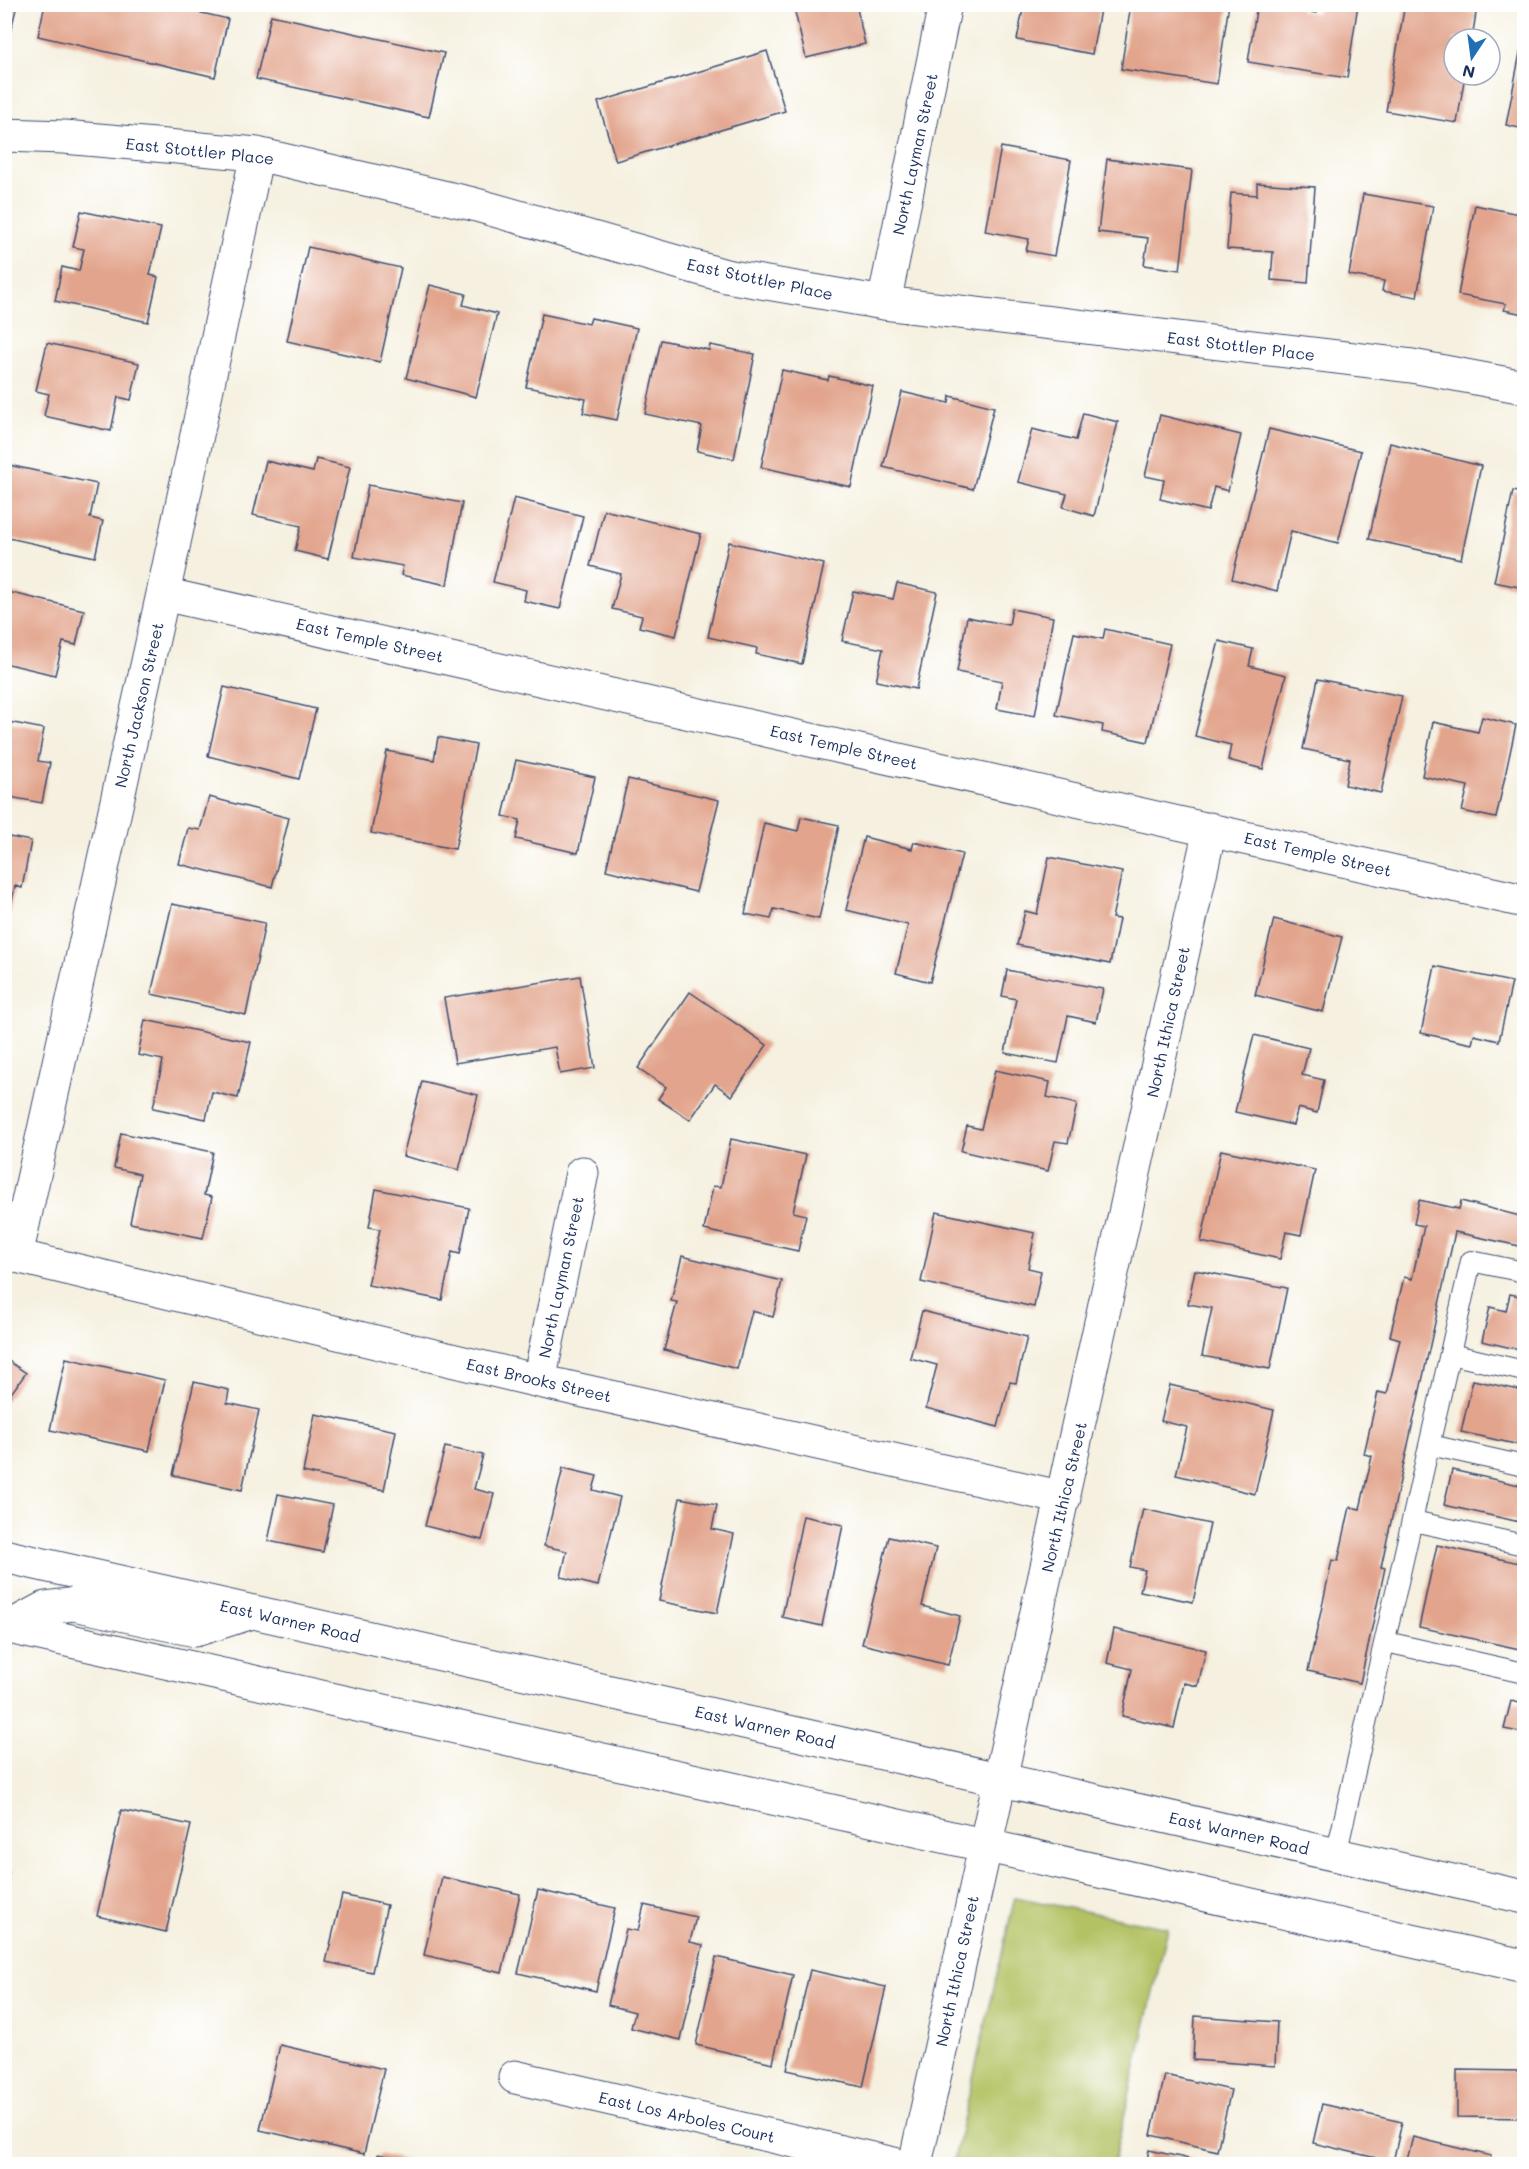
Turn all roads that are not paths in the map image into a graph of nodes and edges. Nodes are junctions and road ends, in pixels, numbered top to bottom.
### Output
1 (945, 4) edge
2 (4, 135) edge
3 (256, 154) junction
4 (884, 303) junction
5 (1524, 387) edge
6 (163, 594) junction
7 (1210, 829) junction
8 (1524, 901) edge
9 (582, 1173) dead end
10 (16, 1256) joint
11 (1524, 1272) edge
12 (1450, 1354) junction
13 (1524, 1371) edge
14 (539, 1381) junction
15 (1430, 1445) junction
16 (1524, 1466) edge
17 (1064, 1498) junction
18 (1413, 1521) junction
19 (1524, 1545) edge
20 (4, 1556) edge
21 (251, 1613) junction
22 (7, 1626) edge
23 (1386, 1642) junction
24 (1524, 1673) edge
25 (999, 1778) junction
26 (984, 1845) junction
27 (1335, 1855) junction
28 (1524, 1897) edge
29 (1524, 1966) edge
30 (515, 2077) dead end
31 (894, 2164) edge
32 (915, 2164) edge

1 - 4 street, North Layman Street
2 - 3 street, East Stottler Place
3 - 4 street, East Stottler Place
3 - 6 street, North Jackson Street
4 - 5 street, East Stottler Place
6 - 7 street, East Temple Street
6 - 10 street, North Jackson Street
7 - 8 street, East Temple Street
7 - 17 street, North Ithica Street
9 - 14 street, North Layman Street
10 - 14 street, East Brooks Street
11 - 12 lane
12 - 13 lane
12 - 15 lane
14 - 17 street, East Brooks Street
15 - 16 lane
15 - 18 lane
17 - 25 street, North Ithica Street
18 - 19 lane
18 - 23 lane
20 - 21 street, East Warner Road
21 - 22 street
21 - 25 street, East Warner Road
22 - 26 street
23 - 24 lane
23 - 27 lane
25 - 26 street, North Ithica Street
25 - 27 street, East Warner Road
26 - 29 street
26 - 32 street, North Ithica Street
27 - 28 street, East Warner Road
30 - 31 street, East Los Arboles Court

